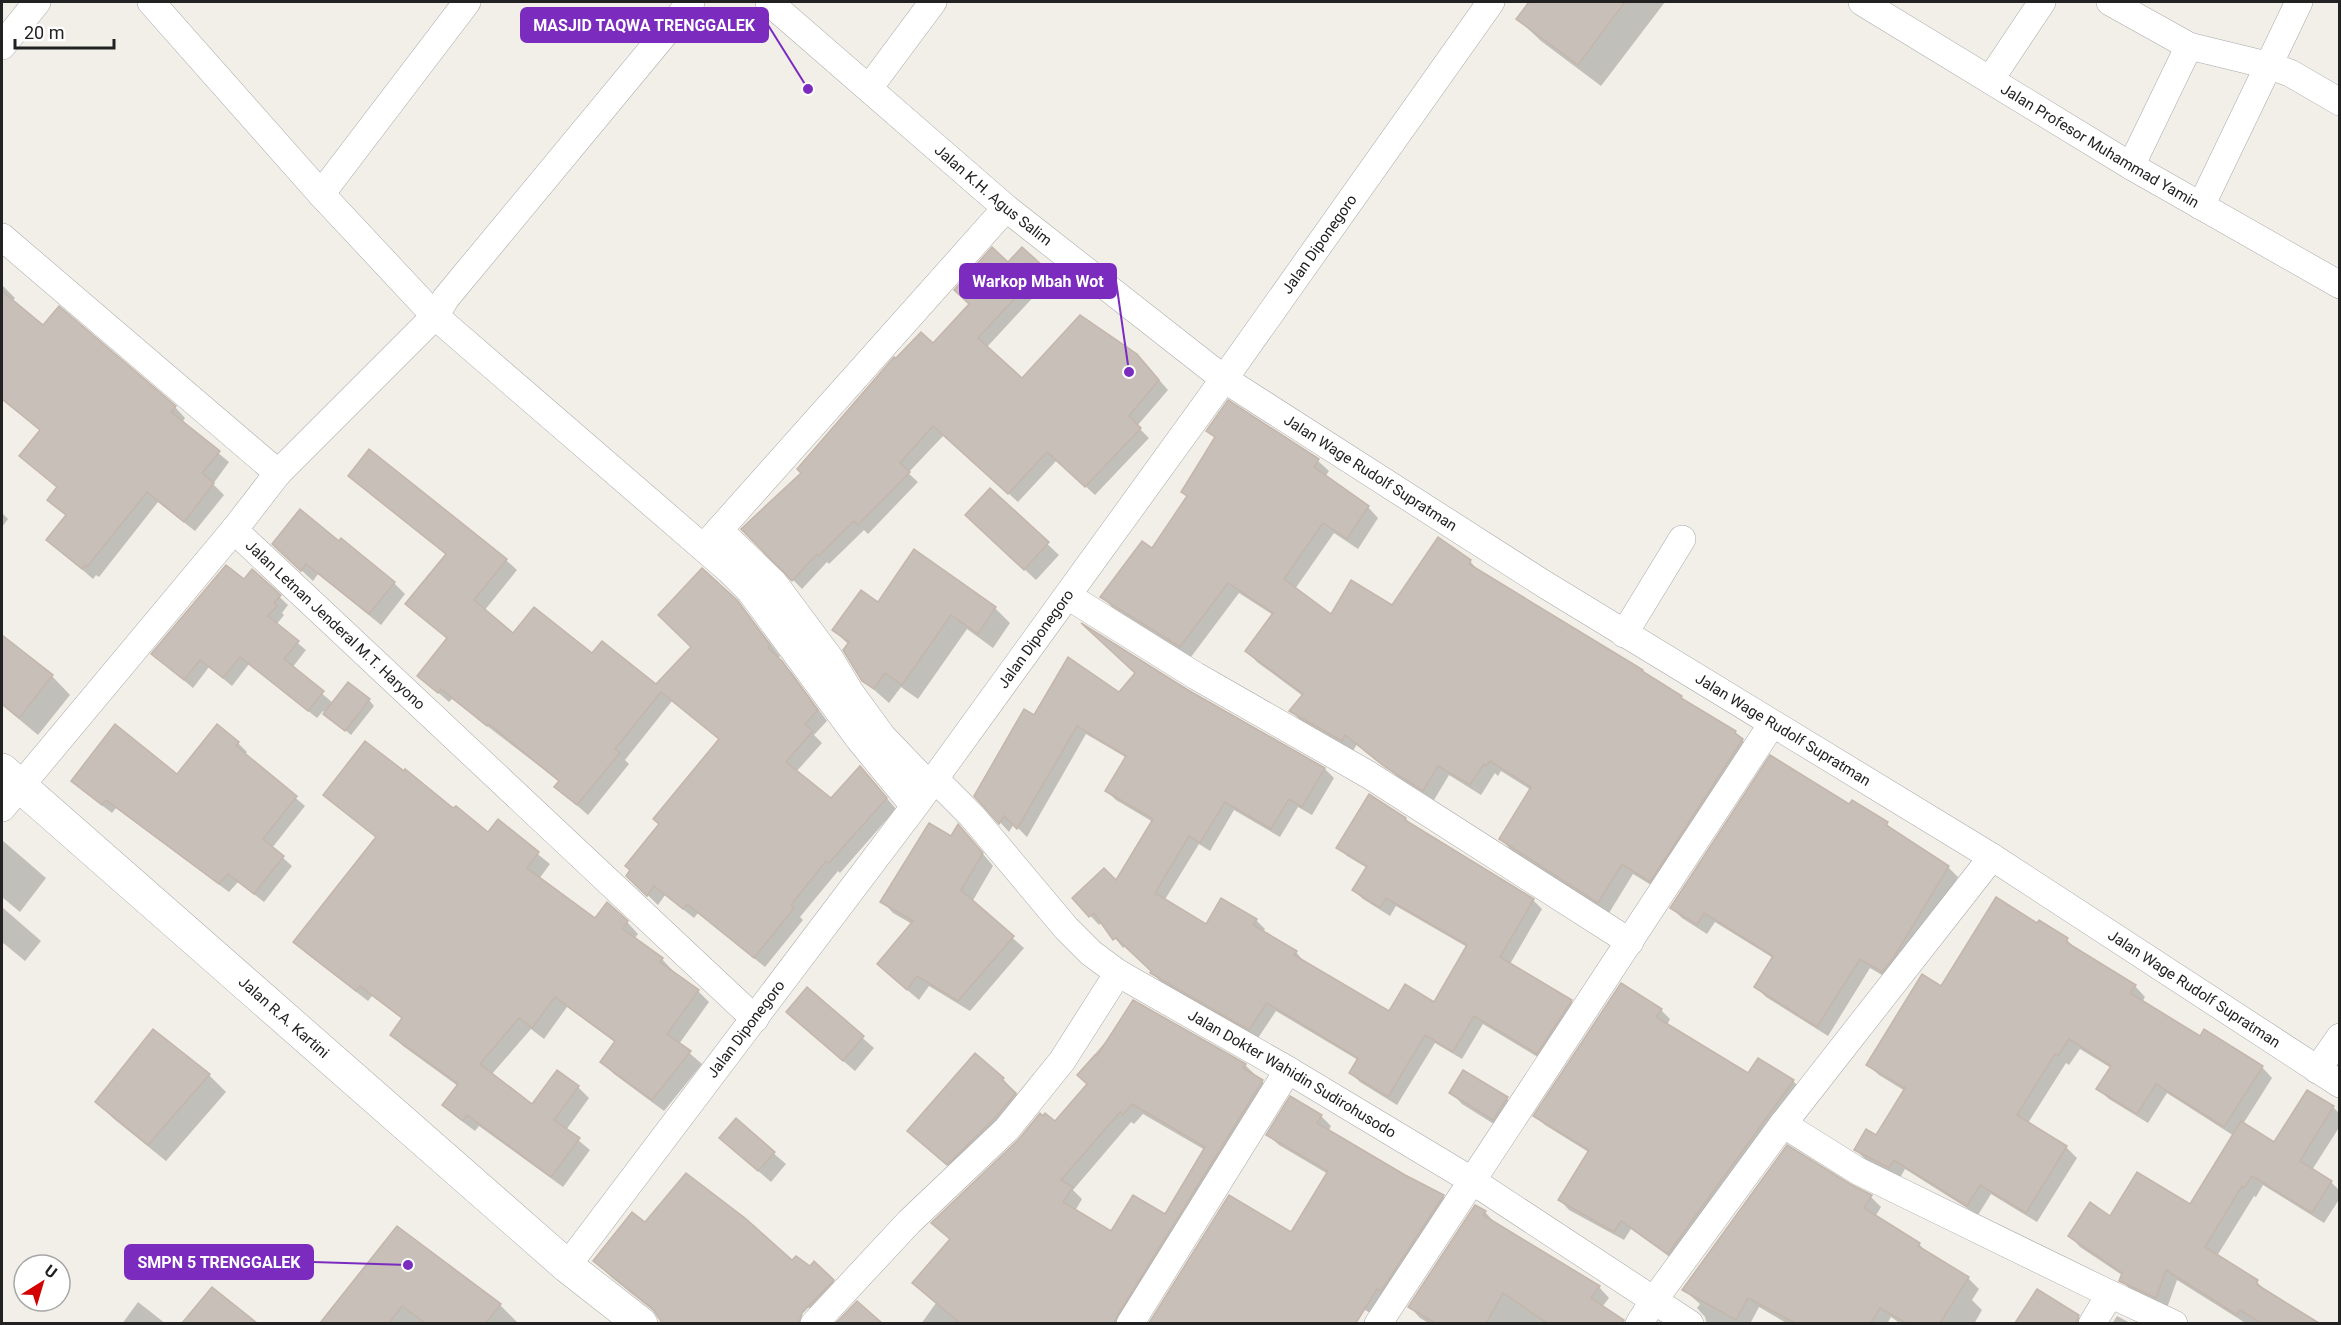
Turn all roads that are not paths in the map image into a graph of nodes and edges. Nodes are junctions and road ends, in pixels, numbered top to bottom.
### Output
1 (37, 2) edge
2 (151, 2) edge
3 (467, 2) edge
4 (691, 2) edge
5 (769, 2) edge
6 (933, 2) edge
7 (1491, 2) edge
8 (1862, 2) edge
9 (2042, 2) edge
10 (2110, 2) edge
11 (2299, 2) edge
12 (2, 46) edge
13 (2189, 46) junction
14 (2267, 65) junction
15 (1990, 80) junction
16 (869, 88) junction
17 (2340, 102) edge
18 (2131, 166) junction
19 (321, 194) junction
20 (2201, 206) junction
21 (1006, 208) junction
22 (2, 237) edge
23 (2340, 285) edge
24 (440, 309) junction
25 (1224, 379) junction
26 (278, 473) junction
27 (234, 530) junction
28 (712, 538) junction
29 (1682, 539) dead end
30 (1068, 596) junction
31 (1624, 633) junction
32 (1772, 724) junction
33 (8, 788) edge
34 (924, 792) junction
35 (1992, 857) junction
36 (1630, 942) junction
37 (1118, 973) junction
38 (755, 1018) junction
39 (2340, 1037) edge
40 (1288, 1070) junction
41 (2329, 1077) edge
42 (1783, 1124) junction
43 (1471, 1180) junction
44 (567, 1266) junction
45 (2110, 1294) junction
46 (1654, 1300) junction
47 (641, 1323) edge
48 (814, 1323) edge
49 (1130, 1323) edge
50 (1378, 1323) edge
51 (1639, 1323) edge
52 (1690, 1323) edge
53 (2092, 1323) edge
54 (2174, 1323) edge

1 - 12 street
2 - 19 street, Jalan Dokter Wahidin Sudirohusodo
3 - 19 street
4 - 24 street, Jalan Letnan Jenderal M.T. Haryono
5 - 16 street, Jalan K.H. Agus Salim
6 - 16 street
7 - 25 street, Jalan Diponegoro
8 - 15 street, Jalan Profesor Muhammad Yamin
9 - 15 street
10 - 13 street
11 - 14 street
13 - 14 street
13 - 18 street
14 - 17 street
14 - 20 street
15 - 18 street, Jalan Profesor Muhammad Yamin
16 - 21 street, Jalan K.H. Agus Salim
18 - 20 street, Jalan Profesor Muhammad Yamin
19 - 24 street, Jalan Dokter Wahidin Sudirohusodo
20 - 23 street, Jalan Profesor Muhammad Yamin
21 - 25 street, Jalan K.H. Agus Salim
21 - 28 street
22 - 26 street
24 - 26 street, Jalan Letnan Jenderal M.T. Haryono
24 - 28 street, Jalan Dokter Wahidin Sudirohusodo
25 - 30 street, Jalan Diponegoro
25 - 31 street, Jalan Wage Rudolf Supratman
26 - 27 street, Jalan Letnan Jenderal M.T. Haryono
27 - 33 street
27 - 38 street, Jalan Letnan Jenderal M.T. Haryono
28 - 34 street, Jalan Dokter Wahidin Sudirohusodo
29 - 31 street
30 - 34 street, Jalan Diponegoro
30 - 36 street
31 - 32 street, Jalan Wage Rudolf Supratman
32 - 35 street, Jalan Wage Rudolf Supratman
32 - 36 street
33 - 44 street, Jalan R.A. Kartini
34 - 37 street, Jalan Dokter Wahidin Sudirohusodo
34 - 38 street, Jalan Diponegoro
35 - 41 street, Jalan Wage Rudolf Supratman
35 - 42 street
36 - 43 street
37 - 40 street, Jalan Dokter Wahidin Sudirohusodo
37 - 48 street
38 - 44 street, Jalan Diponegoro
39 - 41 street
40 - 43 street, Jalan Dokter Wahidin Sudirohusodo
40 - 49 street
42 - 45 street
42 - 46 street
43 - 46 street, Jalan Dokter Wahidin Sudirohusodo
43 - 50 street
44 - 47 street, Jalan R.A. Kartini
45 - 53 street
45 - 54 street
46 - 51 street
46 - 52 street, Jalan Dokter Wahidin Sudirohusodo

